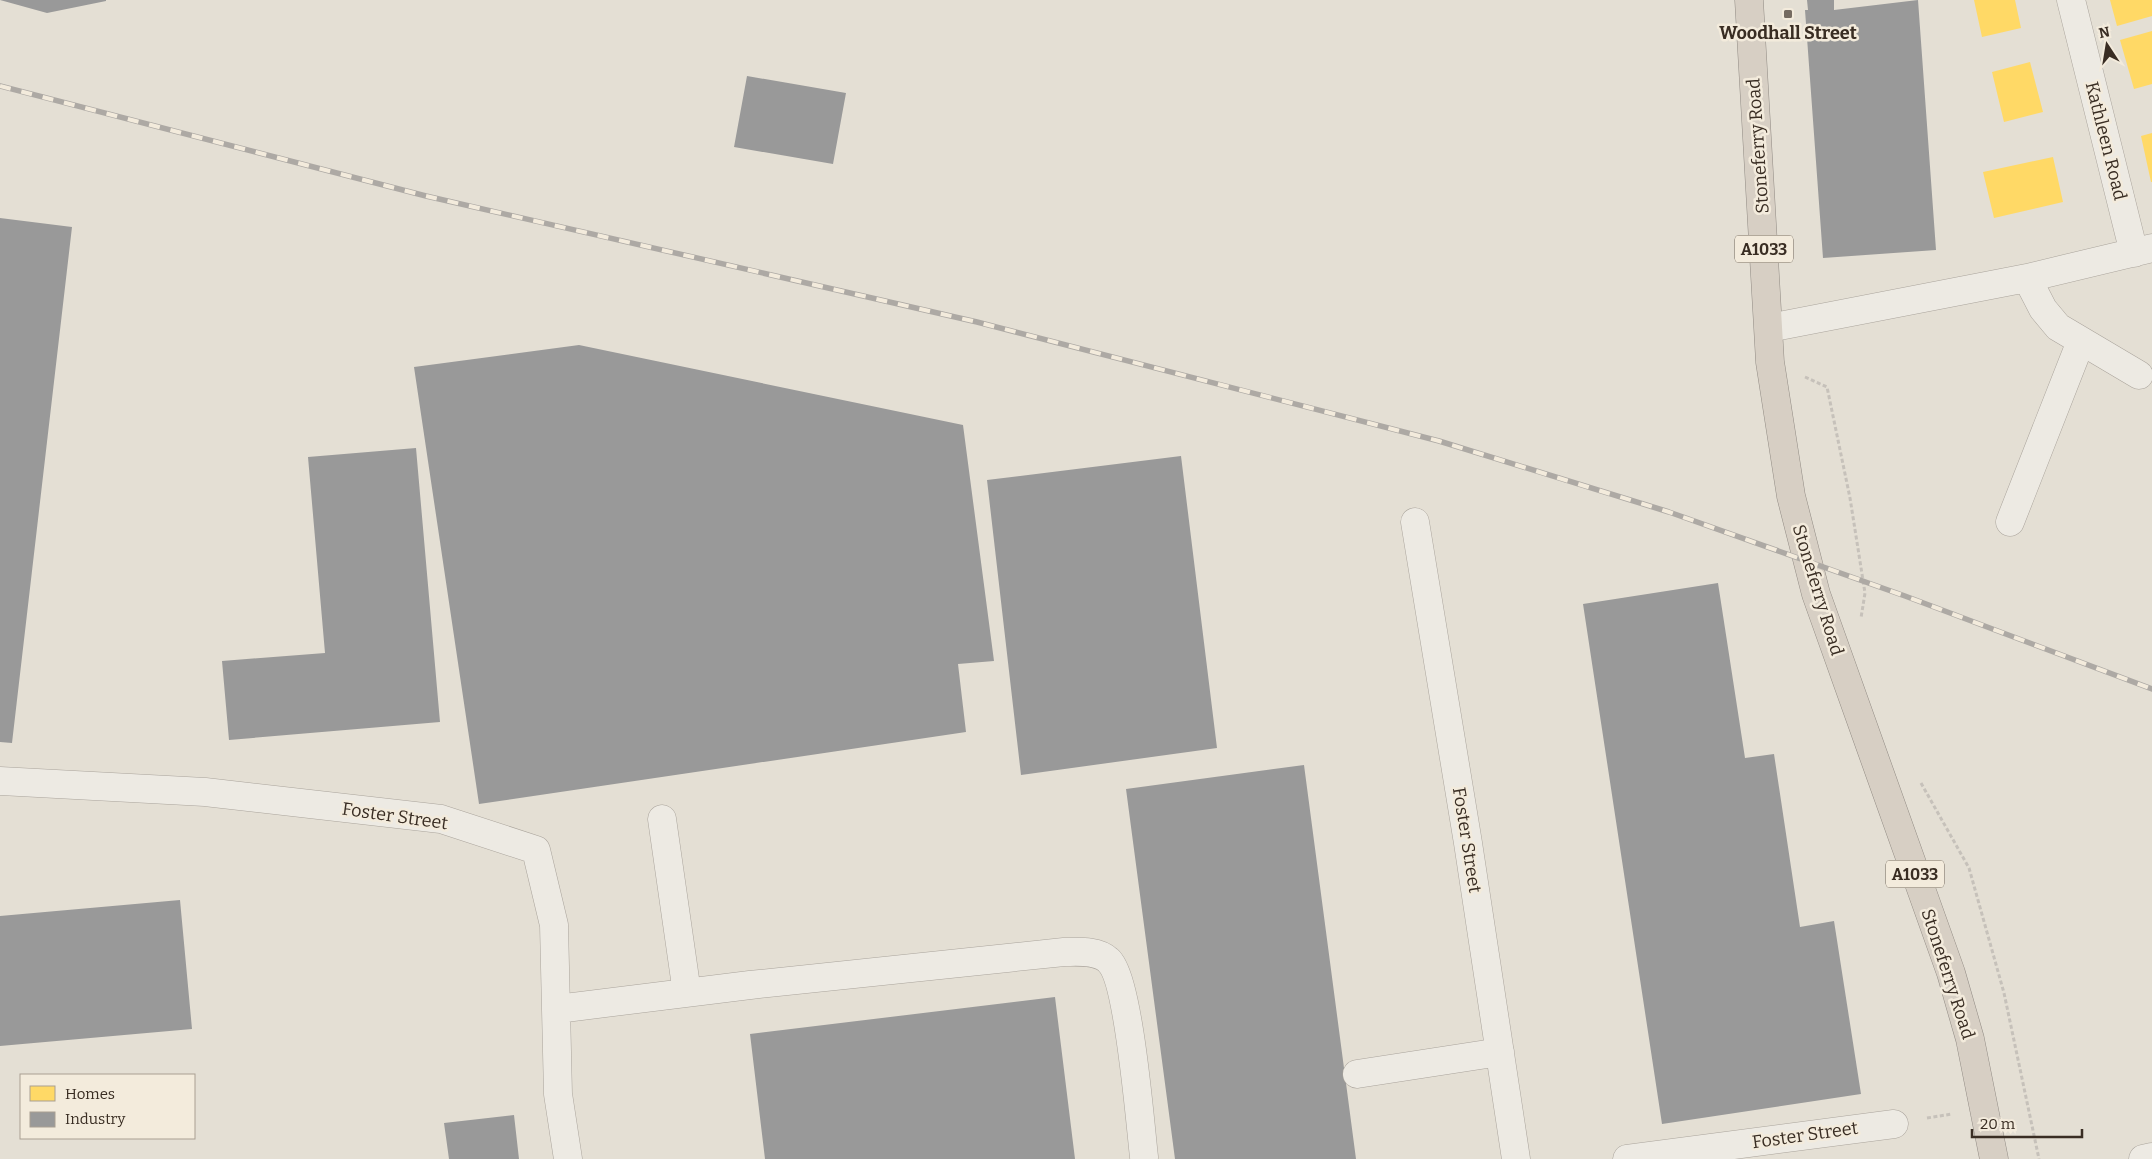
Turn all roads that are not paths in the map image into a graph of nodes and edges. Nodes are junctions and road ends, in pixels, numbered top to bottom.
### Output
1 (1749, 0) edge
2 (2071, 0) edge
3 (2143, 250) edge
4 (2026, 278) junction
5 (1769, 328) junction
6 (2081, 341) junction
7 (2139, 375) dead end
8 (1415, 522) dead end
9 (2010, 522) dead end
10 (0, 781) edge
11 (662, 819) dead end
12 (686, 993) junction
13 (557, 1009) junction
14 (1500, 1052) junction
15 (1358, 1074) dead end
16 (1894, 1124) road end
17 (1753, 1151) edge
18 (1144, 1157) dead end
19 (2152, 1158) edge
20 (568, 1159) edge
21 (1516, 1159) edge
22 (1627, 1159) edge
23 (1994, 1159) edge
24 (2143, 1159) edge

1 - 5 highway, Stoneferry Road / A1033
2 - 3 street, Kathleen Road
3 - 4 street
4 - 5 street
4 - 6 street
5 - 23 highway, Stoneferry Road / A1033
6 - 7 street
6 - 9 street
8 - 14 street, Foster Street
10 - 13 street, Foster Street
11 - 12 street
12 - 13 street
12 - 18 street
13 - 20 street, Foster Street
14 - 15 street
14 - 21 street, Foster Street
16 - 17 street, Foster Street
17 - 22 street, Foster Street
19 - 24 street

